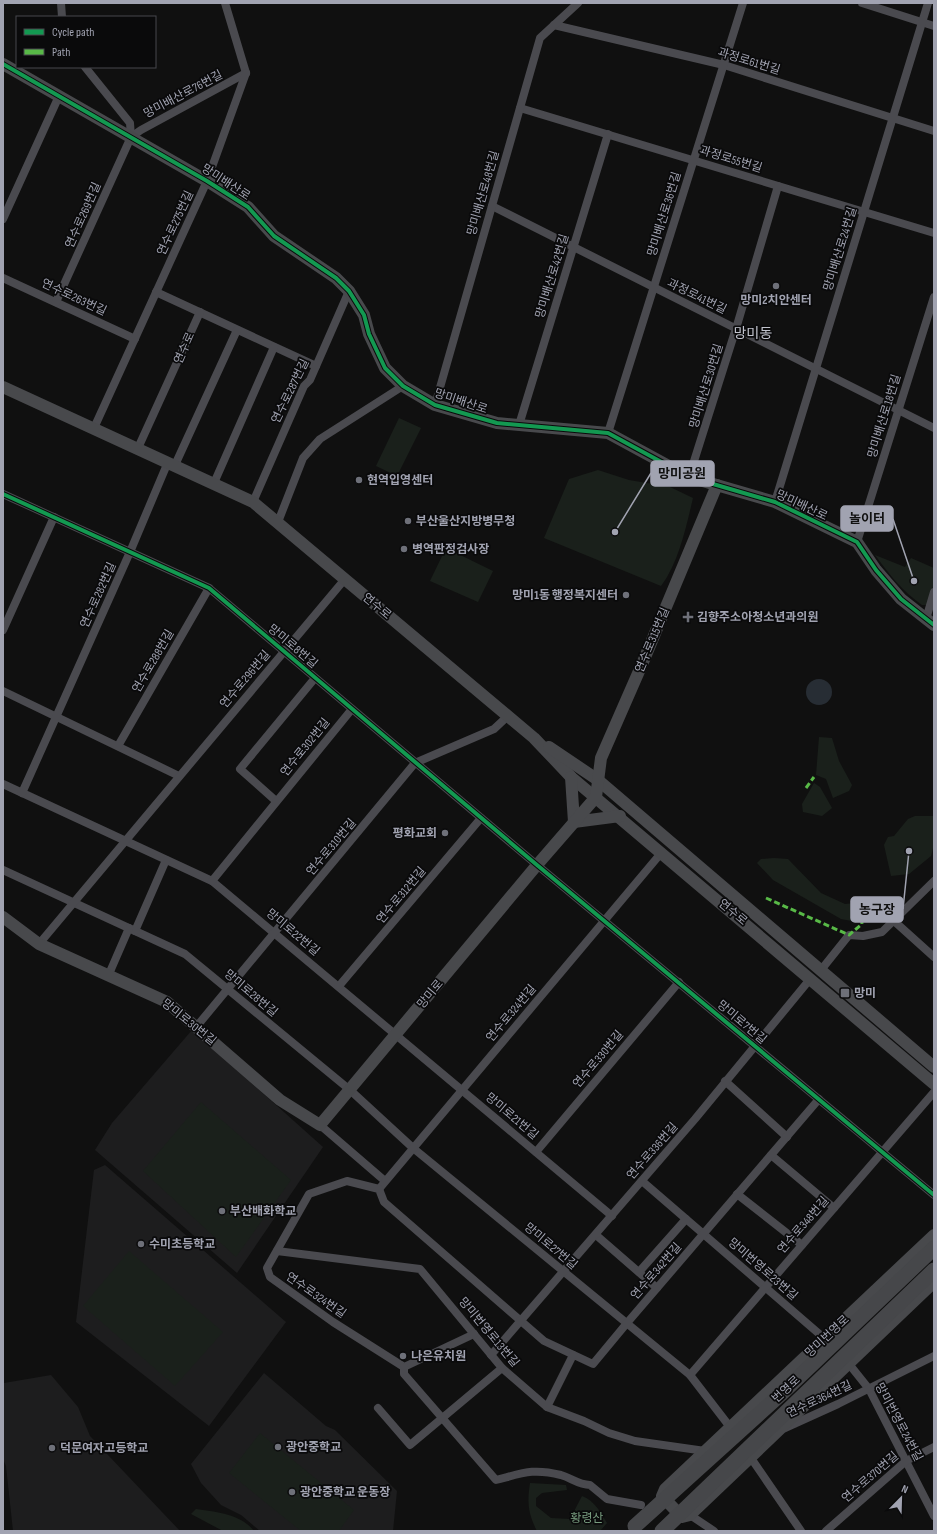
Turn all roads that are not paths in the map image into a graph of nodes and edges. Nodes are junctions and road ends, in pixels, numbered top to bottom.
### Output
1 (61, 3) edge
2 (225, 3) edge
3 (744, 3) edge
4 (862, 3) edge
5 (928, 3) edge
6 (573, 5) edge
7 (62, 16) edge
8 (922, 22) junction
9 (554, 25) junction
10 (934, 26) edge
11 (3, 64) edge
12 (724, 65) junction
13 (86, 68) edge
14 (246, 73) junction
15 (59, 96) junction
16 (520, 108) junction
17 (893, 119) junction
18 (934, 131) edge
19 (608, 134) junction
20 (131, 137) junction
21 (694, 160) junction
22 (207, 181) junction
23 (778, 186) junction
24 (492, 206) junction
25 (864, 212) junction
26 (3, 219) edge
27 (934, 233) edge
28 (573, 247) junction
29 (3, 278) edge
30 (654, 288) junction
31 (349, 291) junction
32 (156, 292) junction
33 (934, 297) edge
34 (56, 302) junction
35 (200, 312) junction
36 (736, 329) junction
37 (237, 330) junction
38 (135, 339) junction
39 (274, 347) junction
40 (316, 366) junction
41 (816, 369) junction
42 (403, 386) junction
43 (3, 388) edge
44 (435, 405) junction
45 (898, 410) junction
46 (519, 425) junction
47 (94, 428) junction
48 (934, 428) edge
49 (608, 433) junction
50 (138, 448) junction
51 (172, 464) junction
52 (689, 477) junction
53 (214, 482) junction
54 (717, 485) junction
55 (3, 494) edge
56 (253, 502) junction
57 (775, 502) junction
58 (54, 517) junction
59 (278, 522) junction
60 (857, 542) junction
61 (130, 552) junction
62 (344, 579) junction
63 (209, 588) junction
64 (934, 592) edge
65 (930, 622) edge
66 (3, 630) edge
67 (283, 651) junction
68 (315, 678) junction
69 (3, 690) edge
70 (352, 709) junction
71 (56, 716) junction
72 (508, 716) junction
73 (534, 738) junction
74 (118, 746) junction
75 (415, 763) junction
76 (179, 776) junction
77 (571, 777) junction
78 (598, 780) junction
79 (3, 784) edge
80 (22, 793) junction
81 (596, 797) junction
82 (276, 801) junction
83 (620, 816) junction
84 (481, 818) junction
85 (574, 822) junction
86 (125, 841) junction
87 (662, 852) junction
88 (166, 860) junction
89 (537, 865) junction
90 (3, 870) edge
91 (212, 881) junction
92 (934, 881) edge
93 (73, 903) junction
94 (3, 916) edge
95 (605, 921) junction
96 (894, 921) junction
97 (132, 930) junction
98 (275, 933) junction
99 (39, 944) junction
100 (934, 957) edge
101 (821, 970) junction
102 (109, 974) junction
103 (811, 978) junction
104 (679, 982) junction
105 (339, 986) junction
106 (228, 989) junction
107 (197, 1026) junction
108 (397, 1034) junction
109 (754, 1046) junction
110 (934, 1067) edge
111 (725, 1081) junction
112 (934, 1084) edge
113 (350, 1090) junction
114 (462, 1090) junction
115 (934, 1092) edge
116 (819, 1099) junction
117 (320, 1125) junction
118 (787, 1137) junction
119 (413, 1148) junction
120 (536, 1152) junction
121 (883, 1152) junction
122 (771, 1155) junction
123 (385, 1181) junction
124 (642, 1181) junction
125 (378, 1189) junction
126 (737, 1194) junction
127 (934, 1195) edge
128 (834, 1208) junction
129 (612, 1216) junction
130 (686, 1219) junction
131 (703, 1234) junction
132 (596, 1235) junction
133 (934, 1235) edge
134 (802, 1245) junction
135 (934, 1248) edge
136 (277, 1251) junction
137 (934, 1270) edge
138 (639, 1272) junction
139 (564, 1273) junction
140 (934, 1282) edge
141 (766, 1287) junction
142 (657, 1288) junction
143 (521, 1321) junction
144 (627, 1323) junction
145 (474, 1334) junction
146 (824, 1338) junction
147 (491, 1355) junction
148 (573, 1356) junction
149 (934, 1356) edge
150 (849, 1364) junction
151 (404, 1367) junction
152 (502, 1368) junction
153 (690, 1375) junction
154 (869, 1389) junction
155 (547, 1407) junction
156 (378, 1408) dead end
157 (444, 1418) junction
158 (730, 1427) junction
159 (778, 1431) junction
160 (934, 1447) edge
161 (705, 1451) junction
162 (750, 1458) junction
163 (906, 1461) junction
164 (641, 1505) dead end
165 (690, 1516) junction
166 (934, 1516) edge
167 (635, 1526) dead end
168 (662, 1531) edge
169 (714, 1531) edge
170 (801, 1531) edge
171 (826, 1531) edge

1 - 7 street
2 - 14 street
3 - 12 street, 망미배산로36번길
4 - 8 street
5 - 8 street, 망미배산로24번길
6 - 9 street, 망미배산로48번길
8 - 10 street
8 - 17 street, 망미배산로24번길
9 - 12 street, 과정로61번길
9 - 16 street, 망미배산로48번길
11 - 15 street, 망미배산로
12 - 17 street, 과정로61번길
12 - 21 street, 망미배산로36번길
13 - 20 street
14 - 20 street, 망미배산로76번길
14 - 22 street, 연수로275번길
15 - 20 street, 망미배산로
15 - 26 street
16 - 19 street, 과정로55번길
16 - 24 street, 망미배산로48번길
17 - 18 street, 과정로61번길
17 - 25 street, 망미배산로24번길
19 - 21 street, 과정로55번길
19 - 28 street, 망미배산로42번길
20 - 22 street, 망미배산로
20 - 34 street, 연수로269번길
21 - 23 street, 과정로55번길
21 - 30 street, 망미배산로36번길
22 - 31 street, 망미배산로
22 - 32 street, 연수로275번길
23 - 25 street, 과정로55번길
23 - 36 street, 망미배산로30번길
24 - 28 street, 과정로41번길
24 - 44 street, 망미배산로48번길
25 - 27 street, 과정로55번길
25 - 41 street, 망미배산로24번길
28 - 30 street, 과정로41번길
28 - 46 street, 망미배산로42번길
29 - 34 street, 연수로263번길
30 - 36 street, 과정로41번길
30 - 49 street, 망미배산로36번길
31 - 40 street, 연수로287번길
31 - 42 street, 망미배산로
32 - 35 street
32 - 38 street, 연수로275번길
33 - 45 street, 망미배산로18번길
34 - 38 street, 연수로263번길
35 - 37 street
35 - 50 street, 연수로
36 - 41 street, 과정로41번길
36 - 52 street, 망미배산로30번길
37 - 39 street
37 - 51 street
38 - 47 street, 연수로275번길
39 - 40 street
39 - 53 street
40 - 56 street, 연수로287번길
41 - 45 street, 과정로41번길
41 - 57 street, 망미배산로24번길
42 - 44 street, 망미배산로
42 - 59 street
43 - 47 street, 연수로
44 - 46 street, 망미배산로
45 - 48 street, 과정로41번길
45 - 60 street, 망미배산로18번길
46 - 49 street, 망미배산로
47 - 50 street, 연수로
49 - 52 street, 망미배산로
50 - 51 street, 연수로
51 - 53 street, 연수로
51 - 61 street, 연수로282번길
52 - 54 street, 망미배산로
53 - 56 street, 연수로
54 - 57 street, 망미배산로
54 - 78 street, 연수로315번길
55 - 58 street, 망미로8번길
56 - 59 street, 연수로
57 - 60 street, 망미배산로
58 - 61 street, 망미로8번길
58 - 66 street
59 - 62 street, 연수로
60 - 65 street, 망미배산로
61 - 63 street, 망미로8번길
61 - 71 street, 연수로282번길
62 - 67 street, 연수로296번길
62 - 72 street, 연수로
63 - 67 street, 망미로8번길
63 - 74 street, 연수로288번길
64 - 65 street
67 - 68 street, 망미로8번길
67 - 76 street, 연수로296번길
68 - 70 street, 망미로8번길
68 - 82 street, 망미로8번길
69 - 71 street
70 - 75 street, 망미로8번길
70 - 82 street, 연수로302번길
71 - 74 street
71 - 80 street, 연수로282번길
72 - 73 street, 연수로
72 - 75 street, 연수로310번길
73 - 77 street, 연수로
73 - 78 street, 연수로
74 - 76 street
75 - 84 street, 망미로8번길
75 - 98 street, 연수로310번길
76 - 86 street, 연수로296번길
77 - 81 street, 연수로
77 - 85 street
78 - 81 street, 연수로315번길
78 - 101 street, 연수로
79 - 80 street, 망미로22번길
80 - 86 street, 망미로22번길
81 - 83 street, 연수로
81 - 85 street, 망미로
82 - 91 street, 연수로302번길
83 - 85 street
83 - 87 street, 연수로
84 - 89 street, 망미로8번길
84 - 105 street, 연수로312번길
85 - 89 street, 망미로
86 - 88 street, 망미로22번길
86 - 93 street, 연수로296번길
87 - 95 street, 연수로324번길
87 - 103 street, 연수로
88 - 91 street, 망미로22번길
88 - 97 street
89 - 95 street, 망미로7번길
89 - 108 street, 망미로
90 - 93 street, 망미로28번길
91 - 98 street, 망미로22번길
92 - 96 street
93 - 97 street, 망미로28번길
93 - 99 street, 연수로296번길
94 - 99 street, 망미로30번길
95 - 104 street, 망미로7번길
95 - 114 street, 연수로324번길
96 - 100 street
96 - 101 street
97 - 102 street
97 - 106 street, 망미로28번길
98 - 105 street, 망미로22번길
98 - 106 street, 연수로310번길
99 - 102 street, 망미로30번길
101 - 110 street, 연수로
102 - 107 street, 망미로30번길
103 - 109 street, 연수로336번길
103 - 112 street, 연수로
104 - 109 street, 망미로7번길
104 - 120 street, 연수로330번길
105 - 108 street, 망미로22번길
106 - 107 street, 연수로310번길
106 - 113 street, 망미로28번길
107 - 117 street, 망미로30번길
108 - 113 street, 망미로
108 - 114 street, 망미로21번길
109 - 111 street, 연수로336번길
109 - 116 street, 망미로7번길
111 - 118 street
111 - 124 street, 연수로336번길
113 - 117 street, 망미로
113 - 119 street, 망미로27번길
114 - 119 street, 연수로324번길
114 - 120 street, 망미로21번길
115 - 121 street, 연수로348번길
116 - 118 street, 연수로342번길
116 - 121 street, 망미로7번길
117 - 123 street
118 - 122 street, 연수로342번길
119 - 123 street, 연수로324번길
119 - 139 street, 망미로27번길
120 - 129 street, 망미로21번길
121 - 127 street, 망미로7번길
121 - 128 street, 연수로348번길
122 - 126 street, 연수로342번길
122 - 128 street
123 - 125 street, 연수로324번길
124 - 129 street, 연수로336번길
124 - 130 street, 망미번영로23번길
125 - 136 street, 연수로324번길
125 - 143 street
126 - 131 street, 연수로342번길
126 - 134 street
128 - 134 street, 연수로348번길
129 - 132 street, 연수로336번길
130 - 131 street, 망미번영로23번길
130 - 138 street
131 - 141 street, 망미번영로23번길
131 - 142 street, 연수로342번길
132 - 138 street
132 - 139 street, 연수로336번길
133 - 146 street, 망미번영로
134 - 141 street, 연수로348번길
135 - 167 highway, 번영로, bridge
136 - 145 street, 망미번영로13번길
136 - 151 street, 연수로324번길
137 - 168 highway, 번영로, bridge
138 - 142 street
139 - 143 street, 연수로336번길
139 - 144 street, 망미로27번길
140 - 150 street
141 - 146 street, 망미번영로23번길
141 - 153 street, 연수로348번길
142 - 144 street, 연수로342번길
143 - 147 street, 연수로336번길
143 - 148 street
144 - 148 street, 연수로342번길
144 - 153 street, 망미로27번길
145 - 147 street, 망미번영로13번길
145 - 151 street
146 - 158 street, 망미번영로
147 - 152 street, 망미번영로13번길
148 - 155 street
149 - 154 street, 연수로364번길
150 - 154 street, 망미번영로24번길
150 - 159 street
151 - 157 street
152 - 155 street, 망미번영로13번길
152 - 157 street
153 - 158 street, 망미로27번길
154 - 159 street, 연수로364번길
154 - 163 street, 망미번영로24번길
155 - 161 street, 망미번영로13번길
156 - 157 street
157 - 164 street
158 - 161 street, 망미번영로
159 - 162 street
160 - 163 street, 연수로370번길
161 - 165 street, 망미번영로
162 - 165 street
162 - 170 street
163 - 166 street, 망미번영로24번길
163 - 171 street, 연수로370번길
165 - 169 street, 망미번영로

